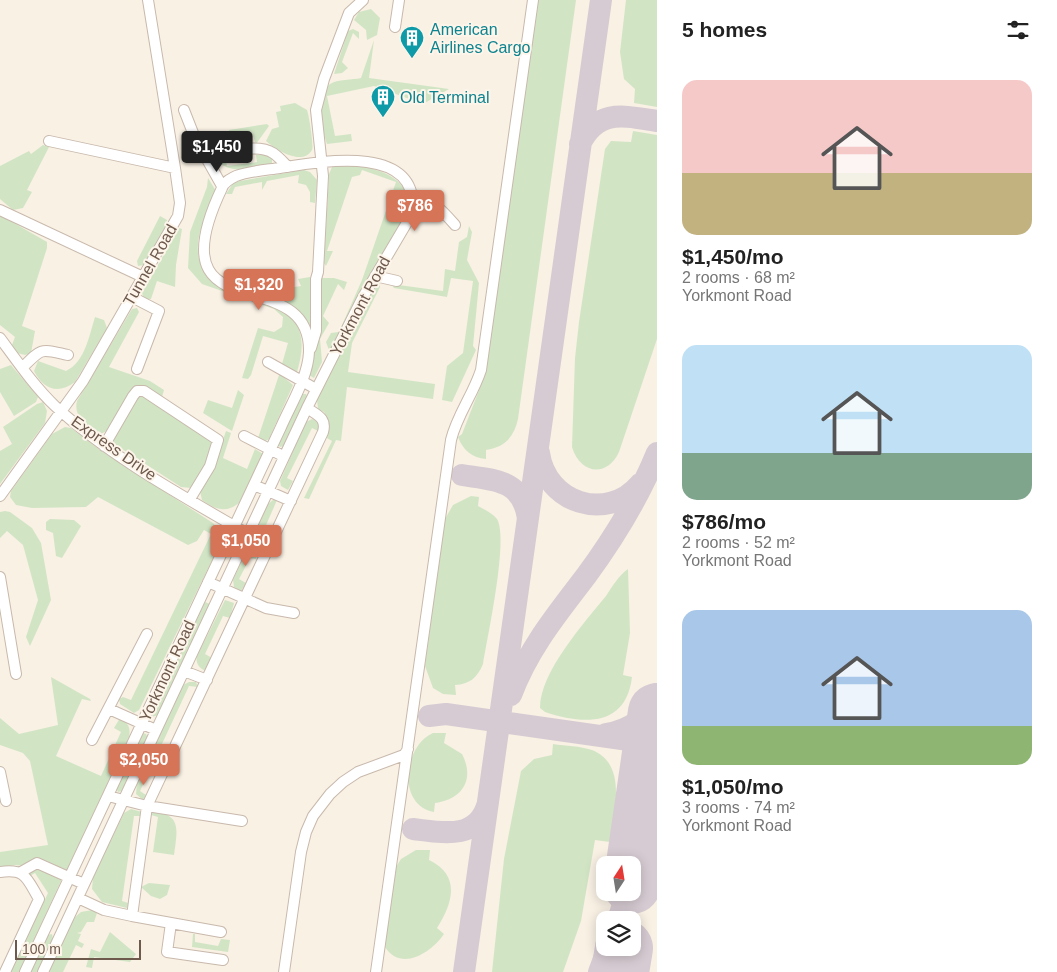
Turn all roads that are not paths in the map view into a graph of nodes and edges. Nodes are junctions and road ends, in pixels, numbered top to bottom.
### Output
1 (148, 0) edge
2 (363, 0) edge
3 (399, 0) edge
4 (533, 0) edge
5 (396, 27) dead end
6 (184, 110) dead end
7 (49, 142) dead end
8 (208, 160) junction
9 (321, 161) junction
10 (288, 167) junction
11 (175, 168) junction
12 (222, 186) junction
13 (414, 199) junction
14 (0, 210) edge
15 (455, 225) dead end
16 (375, 276) junction
17 (144, 277) junction
18 (397, 281) dead end
19 (132, 297) junction
20 (0, 338) edge
21 (309, 354) junction
22 (68, 355) dead end
23 (268, 362) dead end
24 (22, 368) junction
25 (136, 369) dead end
26 (301, 380) junction
27 (316, 389) junction
28 (307, 408) junction
29 (61, 411) junction
30 (244, 436) dead end
31 (104, 446) junction
32 (270, 450) junction
33 (284, 456) junction
34 (254, 485) junction
35 (268, 491) junction
36 (0, 496) edge
37 (190, 499) junction
38 (291, 501) junction
39 (235, 526) junction
40 (248, 534) junction
41 (0, 577) edge
42 (208, 582) junction
43 (222, 589) junction
44 (244, 599) junction
45 (294, 613) dead end
46 (147, 634) dead end
47 (184, 670) junction
48 (16, 674) dead end
49 (207, 680) junction
50 (108, 709) junction
51 (142, 724) junction
52 (156, 730) junction
53 (92, 740) dead end
54 (408, 748) junction
55 (0, 772) edge
56 (108, 796) junction
57 (6, 801) dead end
58 (123, 801) junction
59 (148, 806) junction
60 (242, 821) dead end
61 (0, 872) edge
62 (21, 872) junction
63 (70, 877) junction
64 (84, 884) junction
65 (78, 898) junction
66 (132, 916) junction
67 (171, 923) junction
68 (221, 932) dead end
69 (223, 960) dead end
70 (6, 972) edge
71 (25, 972) edge
72 (43, 972) edge
73 (284, 972) edge
74 (376, 972) edge

1 - 11 street, Tunnel Road
2 - 9 street
3 - 5 street
4 - 54 street
6 - 8 street
7 - 11 street
8 - 10 street
8 - 12 street
9 - 10 street
9 - 13 street
9 - 21 street
10 - 12 street
11 - 17 street, Tunnel Road
12 - 21 street, Yorkmont Road
13 - 15 street
13 - 16 street, Yorkmont Road
14 - 17 street
16 - 18 street
16 - 27 street, Yorkmont Road
17 - 19 street, Tunnel Road
19 - 25 street
19 - 29 street, Tunnel Road
20 - 24 street, Express Drive
21 - 26 street, Yorkmont Road
22 - 24 street
23 - 26 street
24 - 29 street, Express Drive
26 - 27 street
26 - 32 street, Yorkmont Road
27 - 28 street, Yorkmont Road
28 - 33 street, Yorkmont Road
28 - 38 street
29 - 31 street, Express Drive
29 - 36 street, Tunnel Road
30 - 32 street
31 - 37 street, Express Drive
31 - 37 street
32 - 33 street
32 - 34 street, Yorkmont Road
33 - 35 street, Yorkmont Road
34 - 35 street
34 - 39 street, Yorkmont Road
35 - 38 street
35 - 40 street, Yorkmont Road
37 - 39 street, Express Drive
38 - 44 street
39 - 40 street, Express Drive
39 - 42 street, Yorkmont Road
40 - 43 street, Yorkmont Road
41 - 48 street
42 - 43 street
42 - 51 street, Yorkmont Road
43 - 44 street
43 - 47 street, Yorkmont Road
44 - 45 street
44 - 49 street
46 - 50 street
47 - 49 street
47 - 52 street, Yorkmont Road
49 - 59 street
50 - 51 street
50 - 53 street
51 - 52 street
51 - 56 street, Yorkmont Road
52 - 58 street, Yorkmont Road
54 - 73 street
54 - 74 street
55 - 57 street
56 - 58 street
56 - 63 street, Yorkmont Road
58 - 59 street
58 - 64 street, Yorkmont Road
59 - 60 street
59 - 66 street
61 - 62 street
62 - 63 street
62 - 70 street
63 - 64 street
63 - 71 street, Yorkmont Road
64 - 65 street, Yorkmont Road
65 - 66 street
65 - 72 street, Yorkmont Road
66 - 67 street
67 - 68 street
67 - 69 street

